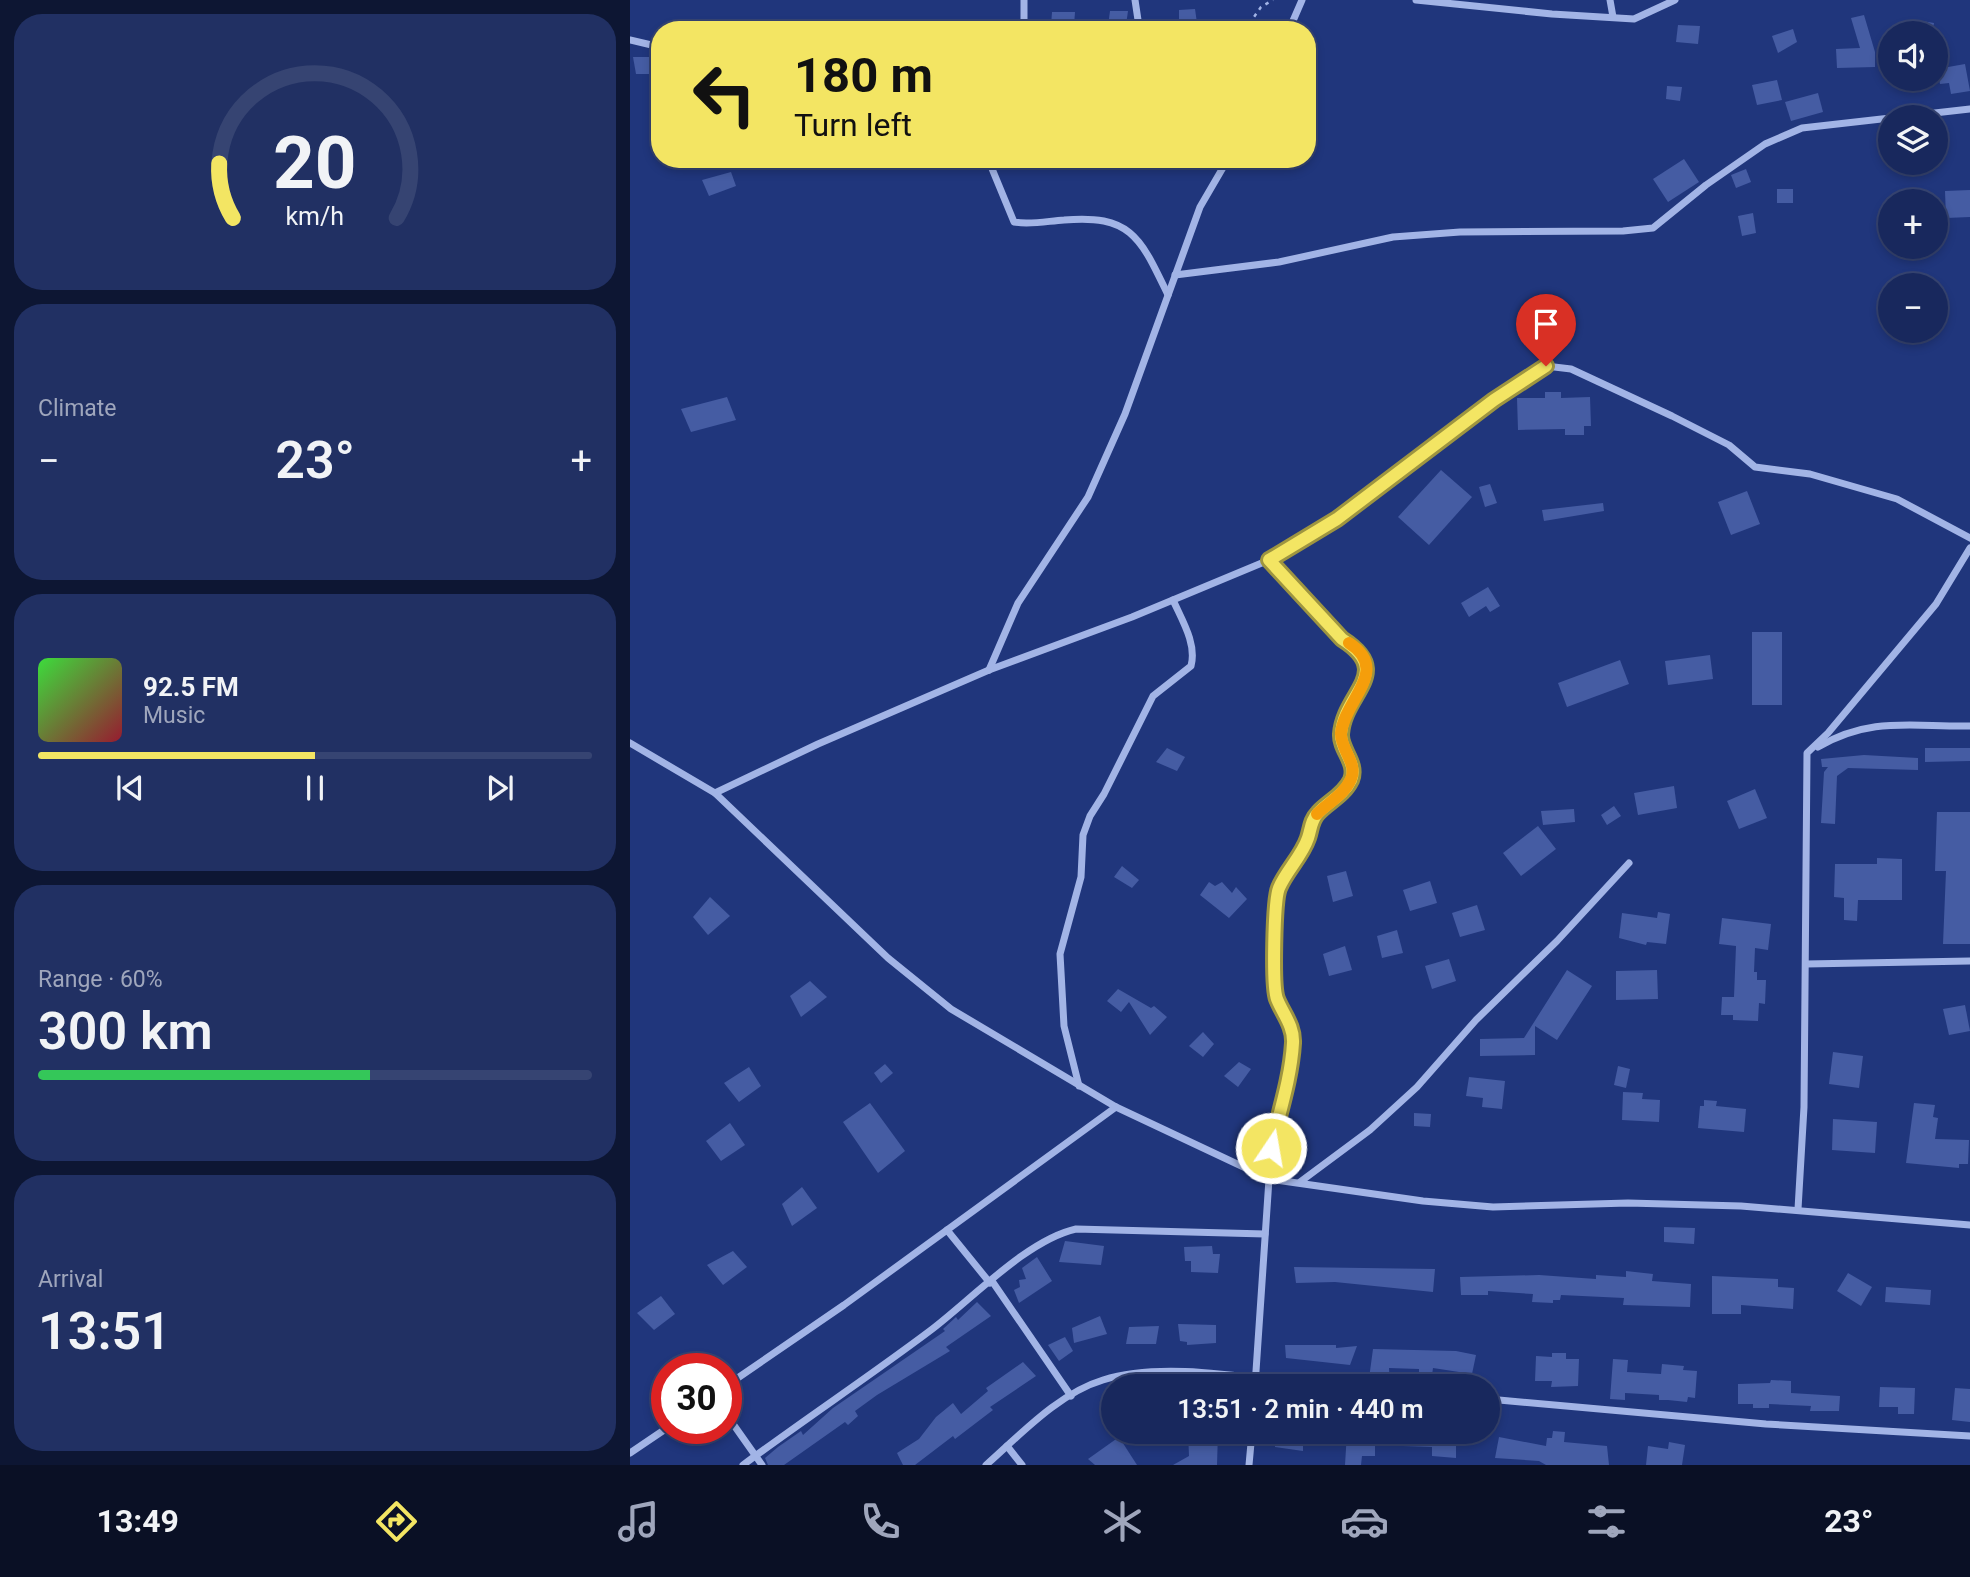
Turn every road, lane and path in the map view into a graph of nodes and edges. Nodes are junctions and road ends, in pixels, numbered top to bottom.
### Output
1 (1024, 0) edge
2 (1135, 0) edge
3 (1273, 0) edge
4 (1302, 0) edge
5 (1416, 0) edge
6 (1610, 0) edge
7 (1675, 0) edge
8 (1613, 17) junction
9 (1024, 21) edge
10 (1138, 21) edge
11 (1251, 21) edge
12 (1293, 21) edge
13 (630, 40) edge
14 (651, 45) edge
15 (1970, 109) edge
16 (992, 168) edge
17 (1223, 168) edge
18 (1175, 275) junction
19 (1168, 295) junction
20 (1970, 538) edge
21 (1970, 548) edge
22 (1269, 560) junction
23 (1173, 600) junction
24 (989, 670) junction
25 (1970, 726) edge
26 (630, 743) edge
27 (1807, 753) junction
28 (715, 793) junction
29 (1629, 863) dead end
30 (1970, 961) edge
31 (1806, 964) junction
32 (1079, 1086) junction
33 (1116, 1107) junction
34 (1267, 1178) junction
35 (1300, 1182) junction
36 (1798, 1209) junction
37 (1970, 1225) edge
38 (947, 1230) junction
39 (1265, 1234) junction
40 (991, 1282) junction
41 (1131, 1374) edge
42 (1199, 1374) edge
43 (1256, 1374) edge
44 (742, 1375) edge
45 (1101, 1381) edge
46 (1071, 1396) junction
47 (1500, 1400) edge
48 (1970, 1436) edge
49 (742, 1437) edge
50 (651, 1438) edge
51 (1251, 1444) edge
52 (1007, 1446) junction
53 (630, 1453) edge
54 (755, 1456) junction
55 (743, 1465) edge
56 (762, 1465) edge
57 (986, 1465) edge
58 (1022, 1465) edge
59 (1250, 1465) edge

1 - 9 street
2 - 10 street
3 - 11 path
4 - 12 street
5 - 8 street
6 - 8 street
7 - 8 street
13 - 14 street
15 - 18 street
16 - 19 street
17 - 18 street
18 - 19 street
19 - 24 street
20 - 22 street
21 - 27 street
22 - 23 street
22 - 34 street
23 - 24 street
23 - 32 street
24 - 28 street
25 - 27 street
26 - 28 street
27 - 31 street
28 - 32 street
29 - 35 street
30 - 31 street
31 - 36 street
32 - 33 street
33 - 34 street
33 - 38 street
34 - 35 street
34 - 39 street
35 - 36 street
36 - 37 street
38 - 40 street
38 - 44 street
39 - 40 street
39 - 43 street
40 - 46 street
40 - 54 street
41 - 42 street
45 - 46 street
46 - 52 street
47 - 48 street
49 - 54 street
50 - 53 street
51 - 59 street
52 - 57 street
52 - 58 street
54 - 55 street
54 - 56 street

